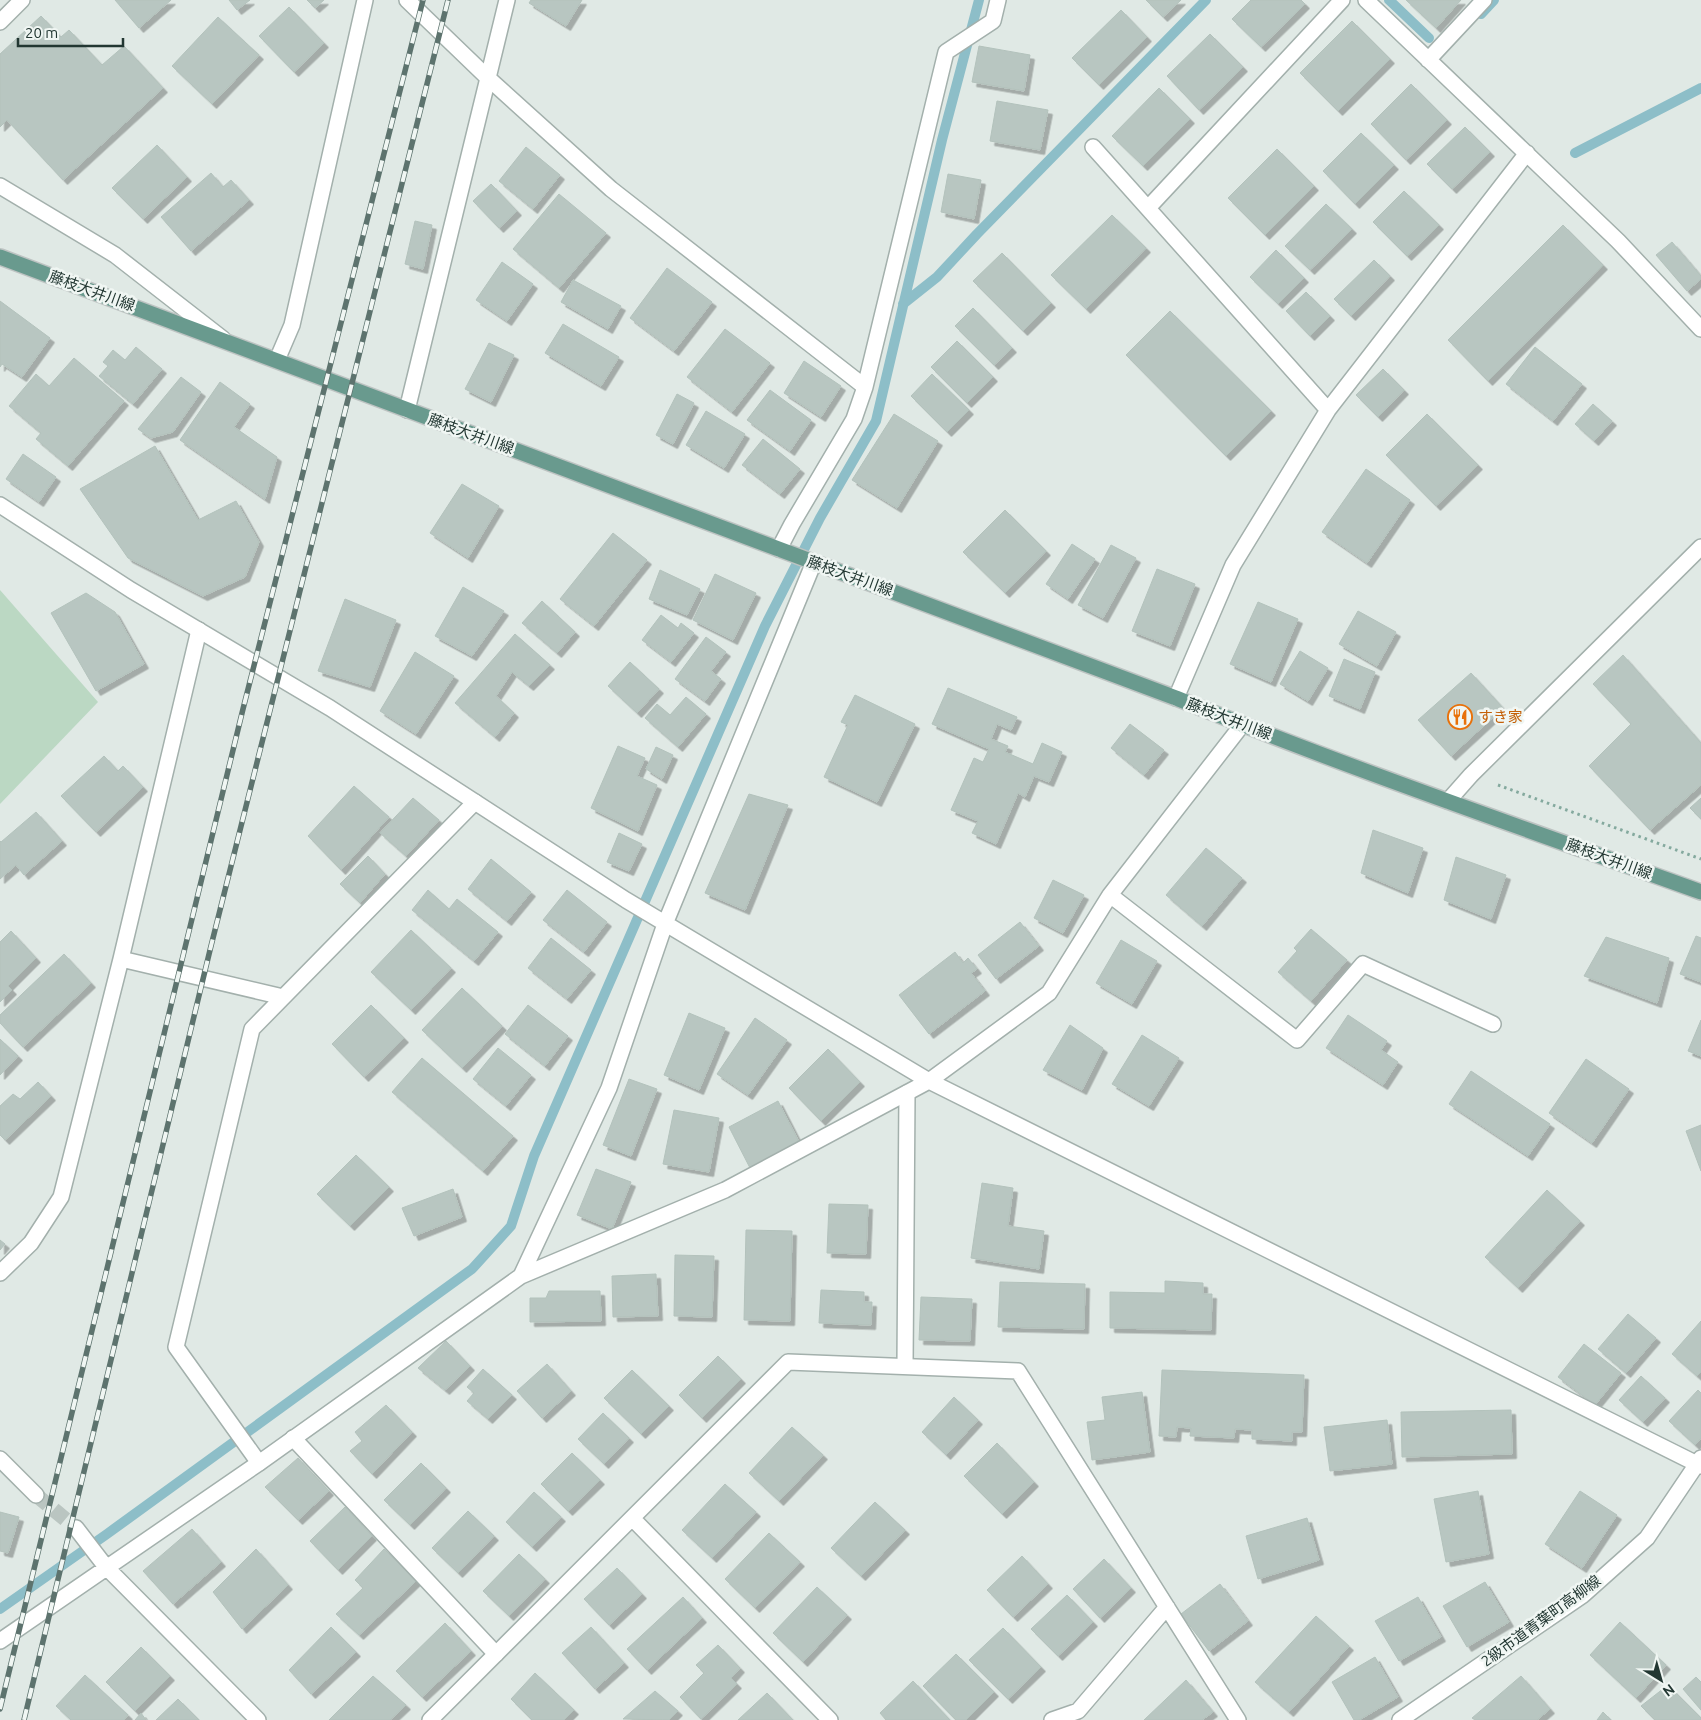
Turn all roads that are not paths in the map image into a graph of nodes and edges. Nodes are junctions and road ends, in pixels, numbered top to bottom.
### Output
1 (22, 0) edge
2 (365, 0) edge
3 (407, 0) edge
4 (508, 0) edge
5 (998, 0) edge
6 (1342, 0) edge
7 (1366, 0) edge
8 (1484, 0) edge
9 (0, 22) edge
10 (1428, 60) junction
11 (488, 78) junction
12 (1093, 147) dead end
13 (1527, 152) junction
14 (0, 186) edge
15 (1148, 208) junction
16 (0, 257) edge
17 (1701, 328) edge
18 (227, 342) junction
19 (276, 360) junction
20 (865, 387) junction
21 (407, 410) junction
22 (1328, 410) junction
23 (0, 505) edge
24 (1701, 547) edge
25 (779, 549) junction
26 (814, 562) junction
27 (200, 630) junction
28 (1176, 698) junction
29 (1242, 725) junction
30 (1448, 801) junction
31 (474, 802) junction
32 (1701, 892) edge
33 (1110, 895) junction
34 (665, 924) junction
35 (121, 959) junction
36 (283, 997) junction
37 (1493, 1024) dead end
38 (930, 1081) junction
39 (907, 1093) junction
40 (0, 1273) edge
41 (521, 1276) junction
42 (905, 1366) junction
43 (293, 1438) junction
44 (0, 1459) edge
45 (1699, 1462) edge
46 (259, 1463) junction
47 (36, 1495) tunnel mouth
48 (632, 1518) junction
49 (76, 1528) tunnel mouth
50 (106, 1567) junction
51 (1167, 1607) junction
52 (0, 1641) edge
53 (496, 1654) junction
54 (258, 1720) edge
55 (430, 1720) edge
56 (830, 1720) edge
57 (1052, 1720) edge
58 (1238, 1720) edge
59 (1400, 1720) edge

1 - 9 street
2 - 19 street
3 - 11 street
4 - 11 street
5 - 20 street
6 - 15 street
7 - 10 street
8 - 10 street
10 - 13 street
11 - 20 street
11 - 21 street
12 - 15 street
13 - 17 street
13 - 22 street
14 - 18 street
15 - 22 street
16 - 18 main road, 藤枝大井川線
18 - 19 main road, 藤枝大井川線
19 - 21 main road, 藤枝大井川線
20 - 25 street
21 - 25 main road, 藤枝大井川線
22 - 28 street
23 - 27 street
24 - 30 street
25 - 26 main road, 藤枝大井川線
26 - 28 main road, 藤枝大井川線
26 - 34 street
27 - 31 street
27 - 35 street
28 - 29 main road, 藤枝大井川線
29 - 30 main road, 藤枝大井川線
29 - 33 street
30 - 32 main road, 藤枝大井川線
31 - 34 street
31 - 36 street
33 - 37 street
33 - 38 street
34 - 38 street
34 - 41 street
35 - 36 street
35 - 40 street
36 - 46 street
38 - 39 street
38 - 45 street
39 - 41 street
39 - 42 street
41 - 43 street
42 - 48 street
42 - 51 street
43 - 46 street
43 - 53 street
44 - 47 street
45 - 59 street, 2級市道青葉町高柳線
46 - 50 street
48 - 53 street
48 - 56 street
49 - 50 street
50 - 52 street
50 - 54 street
51 - 57 street
51 - 58 street
53 - 55 street

